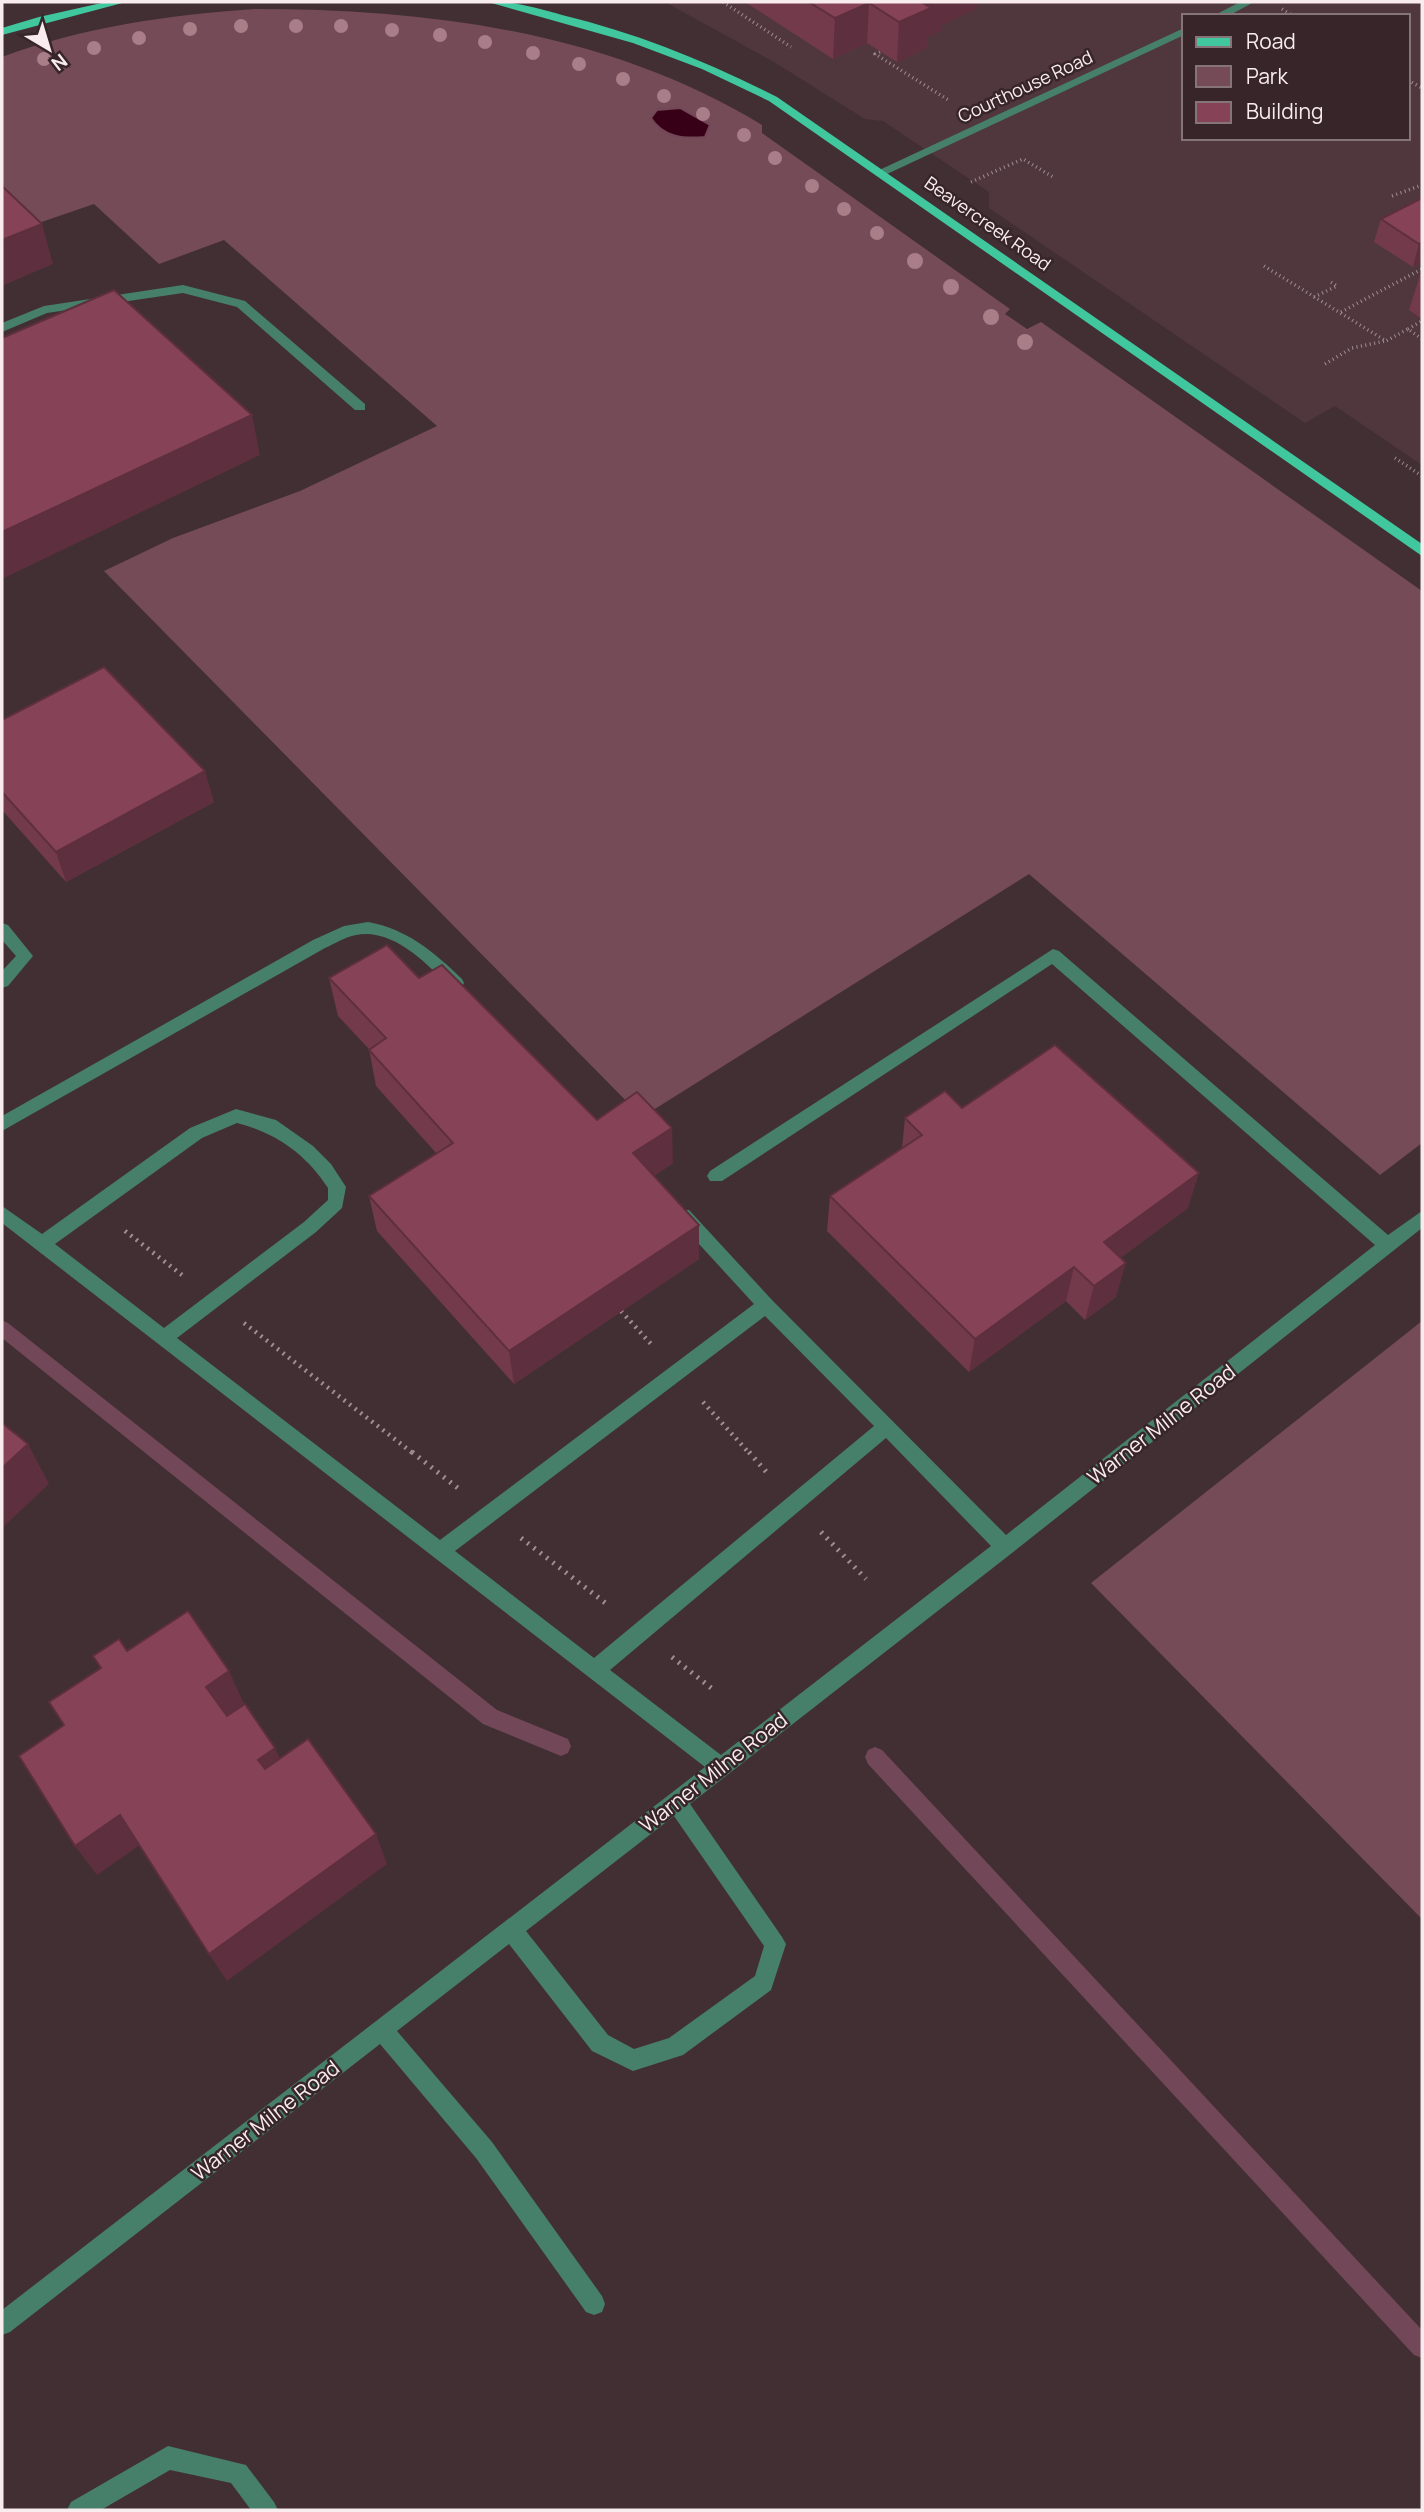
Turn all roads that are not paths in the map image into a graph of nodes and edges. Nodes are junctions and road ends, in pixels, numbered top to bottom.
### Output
1 (120, 2) edge
2 (494, 2) edge
3 (1248, 2) edge
4 (1222, 14) edge
5 (2, 32) edge
6 (1182, 32) edge
7 (881, 172) junction
8 (2, 328) edge
9 (360, 407) dead end
10 (1422, 551) edge
11 (2, 929) edge
12 (2, 982) edge
13 (472, 999) edge
14 (2, 1124) edge
15 (716, 1175) dead end
16 (668, 1198) edge
17 (2, 1213) edge
18 (1422, 1218) edge
19 (42, 1244) junction
20 (1388, 1246) junction
21 (766, 1305) junction
22 (164, 1338) junction
23 (886, 1427) junction
24 (1005, 1547) junction
25 (441, 1550) junction
26 (596, 1669) junction
27 (720, 1767) junction
28 (676, 1801) junction
29 (511, 1928) junction
30 (381, 2029) junction
31 (594, 2304) dead end
32 (2, 2324) edge
33 (79, 2510) edge
34 (266, 2510) edge

1 - 5 main road
2 - 7 main road, Beavercreek Road
3 - 4 street
6 - 7 street, Courthouse Road
7 - 10 main road, Beavercreek Road
8 - 9 street
11 - 12 street
13 - 14 street
15 - 20 street
16 - 21 street
17 - 19 street
18 - 20 street, Warner Milne Road
19 - 22 street
19 - 22 street
20 - 24 street, Warner Milne Road
21 - 23 street
21 - 25 street
22 - 25 street
23 - 24 street
23 - 26 street
24 - 27 street, Warner Milne Road
25 - 26 street
26 - 27 street
27 - 28 street, Warner Milne Road
28 - 29 street, Warner Milne Road
28 - 29 street
29 - 30 street, Warner Milne Road
30 - 31 street
30 - 32 street, Warner Milne Road
33 - 34 street

